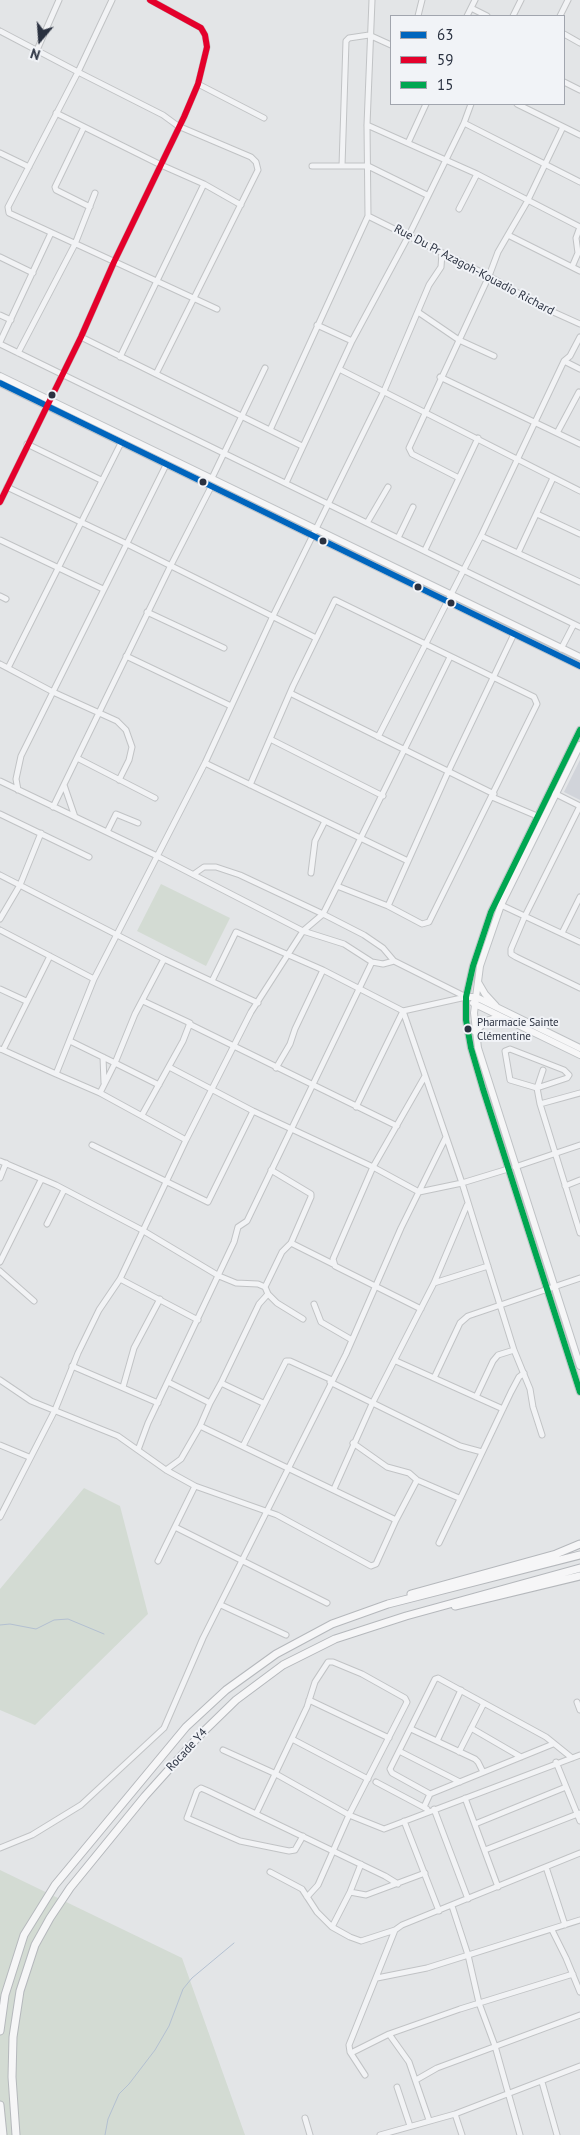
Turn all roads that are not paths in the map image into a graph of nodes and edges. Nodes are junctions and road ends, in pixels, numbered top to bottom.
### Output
1 (59, 0) edge
2 (112, 0) edge
3 (150, 0) edge
4 (372, 0) edge
5 (422, 0) edge
6 (475, 0) edge
7 (521, 0) edge
8 (568, 0) edge
9 (471, 8) junction
10 (418, 15) edge
11 (468, 15) edge
12 (485, 15) edge
13 (514, 15) edge
14 (560, 15) edge
15 (0, 31) edge
16 (370, 34) junction
17 (565, 35) edge
18 (580, 43) edge
19 (390, 44) edge
20 (37, 50) junction
21 (78, 72) junction
22 (565, 82) edge
23 (198, 84) junction
24 (580, 90) edge
25 (426, 105) edge
26 (471, 105) edge
27 (520, 105) edge
28 (56, 112) junction
29 (264, 118) dead end
30 (464, 124) junction
31 (367, 125) junction
32 (84, 126) junction
33 (178, 126) junction
34 (564, 127) junction
35 (580, 135) edge
36 (408, 142) junction
37 (0, 153) edge
38 (445, 160) junction
39 (544, 164) junction
40 (161, 165) junction
41 (312, 166) dead end
42 (342, 166) junction
43 (368, 166) junction
44 (29, 167) junction
45 (477, 174) junction
46 (580, 182) edge
47 (204, 184) junction
48 (95, 193) dead end
49 (427, 195) junction
50 (527, 202) junction
51 (241, 204) junction
52 (90, 207) junction
53 (460, 209) dead end
54 (368, 216) junction
55 (580, 227) edge
56 (51, 233) junction
57 (409, 234) junction
58 (508, 235) junction
59 (75, 244) junction
60 (442, 253) junction
61 (0, 257) edge
62 (114, 262) junction
63 (572, 267) junction
64 (580, 271) edge
65 (33, 273) junction
66 (489, 276) junction
67 (156, 281) junction
68 (193, 298) junction
69 (217, 308) dead end
70 (418, 312) junction
71 (0, 315) edge
72 (11, 320) junction
73 (580, 324) edge
74 (317, 325) junction
75 (81, 337) junction
76 (580, 337) edge
77 (459, 340) junction
78 (352, 341) junction
79 (0, 343) edge
80 (18, 353) junction
81 (494, 356) dead end
82 (120, 357) junction
83 (564, 361) junction
84 (265, 368) dead end
85 (580, 369) edge
86 (339, 370) junction
87 (156, 374) junction
88 (61, 375) junction
89 (0, 376) edge
90 (440, 377) junction
91 (0, 384) edge
92 (384, 391) junction
93 (579, 392) dead end
94 (47, 403) junction
95 (425, 411) junction
96 (241, 415) junction
97 (536, 423) junction
98 (270, 430) junction
99 (557, 433) junction
100 (478, 438) junction
101 (121, 443) junction
102 (27, 444) junction
103 (580, 444) edge
104 (302, 446) junction
105 (223, 453) junction
106 (517, 458) junction
107 (166, 465) junction
108 (212, 478) junction
109 (459, 478) junction
110 (553, 478) junction
111 (101, 480) junction
112 (286, 483) junction
113 (212, 487) junction
114 (388, 487) dead end
115 (6, 488) junction
116 (580, 491) edge
117 (0, 502) edge
118 (329, 504) junction
119 (413, 507) dead end
120 (537, 514) junction
121 (81, 523) junction
122 (367, 523) junction
123 (314, 533) junction
124 (580, 534) edge
125 (481, 536) junction
126 (398, 538) junction
127 (0, 540) edge
128 (127, 544) junction
129 (425, 550) junction
130 (518, 553) junction
131 (170, 567) junction
132 (57, 568) junction
133 (463, 571) junction
134 (580, 582) edge
135 (103, 589) junction
136 (0, 596) edge
137 (448, 598) junction
138 (6, 599) dead end
139 (148, 612) junction
140 (272, 618) junction
141 (574, 624) junction
142 (580, 627) edge
143 (514, 634) junction
144 (316, 638) junction
145 (425, 642) junction
146 (224, 648) dead end
147 (561, 649) junction
148 (126, 656) junction
149 (450, 656) junction
150 (580, 657) edge
151 (0, 664) edge
152 (580, 666) edge
153 (8, 668) junction
154 (493, 678) junction
155 (53, 692) junction
156 (290, 693) junction
157 (231, 706) junction
158 (98, 712) junction
159 (580, 730) edge
160 (378, 737) junction
161 (270, 739) junction
162 (580, 745) edge
163 (404, 751) junction
164 (76, 758) junction
165 (205, 763) junction
166 (448, 772) junction
167 (0, 780) edge
168 (119, 780) junction
169 (64, 785) junction
170 (250, 785) junction
171 (18, 790) junction
172 (553, 792) junction
173 (383, 796) junction
174 (493, 796) junction
175 (155, 798) dead end
176 (580, 806) edge
177 (54, 807) junction
178 (0, 814) edge
179 (537, 816) junction
180 (75, 817) junction
181 (325, 821) junction
182 (138, 823) dead end
183 (107, 832) junction
184 (41, 833) junction
185 (359, 837) junction
186 (158, 856) junction
187 (89, 857) dead end
188 (408, 860) junction
189 (311, 873) dead end
190 (194, 874) junction
191 (0, 875) edge
192 (20, 885) junction
193 (337, 886) junction
194 (580, 897) edge
195 (501, 905) junction
196 (388, 906) junction
197 (323, 914) junction
198 (525, 916) junction
199 (0, 920) edge
200 (0, 930) edge
201 (302, 931) junction
202 (116, 933) junction
203 (562, 933) junction
204 (580, 942) edge
205 (288, 953) junction
206 (50, 956) junction
207 (164, 958) junction
208 (394, 961) junction
209 (372, 962) junction
210 (323, 970) junction
211 (94, 979) junction
212 (212, 981) junction
213 (478, 982) junction
214 (359, 987) junction
215 (580, 988) edge
216 (0, 989) edge
217 (466, 997) junction
218 (26, 1001) junction
219 (143, 1001) junction
220 (475, 1001) junction
221 (258, 1003) junction
222 (403, 1011) junction
223 (501, 1014) junction
224 (189, 1024) junction
225 (475, 1032) junction
226 (70, 1041) junction
227 (235, 1046) junction
228 (580, 1048) edge
229 (1, 1049) edge
230 (580, 1055) edge
231 (103, 1057) junction
232 (115, 1063) junction
233 (169, 1067) junction
234 (276, 1068) junction
235 (543, 1070) dead end
236 (56, 1074) junction
237 (425, 1076) junction
238 (159, 1085) junction
239 (104, 1086) junction
240 (312, 1086) junction
241 (537, 1088) junction
242 (212, 1089) junction
243 (100, 1093) junction
244 (580, 1093) edge
245 (540, 1104) junction
246 (356, 1106) junction
247 (253, 1111) junction
248 (142, 1116) junction
249 (396, 1126) junction
250 (292, 1129) junction
251 (446, 1137) junction
252 (186, 1140) junction
253 (92, 1145) dead end
254 (580, 1145) edge
255 (554, 1154) junction
256 (0, 1161) edge
257 (6, 1163) junction
258 (374, 1167) junction
259 (512, 1168) junction
260 (271, 1170) junction
261 (0, 1178) edge
262 (41, 1180) junction
263 (580, 1180) edge
264 (166, 1182) junction
265 (462, 1184) junction
266 (565, 1186) junction
267 (64, 1190) junction
268 (420, 1192) junction
269 (467, 1205) junction
270 (47, 1224) dead end
271 (142, 1230) junction
272 (580, 1233) edge
273 (291, 1243) junction
274 (0, 1262) edge
275 (332, 1264) junction
276 (488, 1266) junction
277 (0, 1272) edge
278 (219, 1276) junction
279 (580, 1278) edge
280 (120, 1279) junction
281 (434, 1283) junction
282 (265, 1287) junction
283 (376, 1287) junction
284 (554, 1287) junction
285 (546, 1289) junction
286 (268, 1294) junction
287 (160, 1299) junction
288 (34, 1300) dead end
289 (314, 1304) dead end
290 (500, 1307) junction
291 (421, 1309) junction
292 (303, 1319) dead end
293 (198, 1320) junction
294 (352, 1340) junction
295 (514, 1350) junction
296 (579, 1357) edge
297 (570, 1359) junction
298 (396, 1362) junction
299 (72, 1366) junction
300 (580, 1366) edge
301 (524, 1373) junction
302 (434, 1378) junction
303 (0, 1380) edge
304 (331, 1381) junction
305 (168, 1382) junction
306 (221, 1383) junction
307 (124, 1387) junction
308 (580, 1392) edge
309 (476, 1397) junction
310 (158, 1403) junction
311 (210, 1403) junction
312 (263, 1403) junction
313 (372, 1404) junction
314 (503, 1409) junction
315 (55, 1410) junction
316 (200, 1426) junction
317 (542, 1435) dead end
318 (353, 1443) junction
319 (0, 1445) edge
320 (243, 1446) junction
321 (138, 1450) junction
322 (482, 1452) junction
323 (29, 1456) junction
324 (289, 1467) junction
325 (166, 1470) junction
326 (418, 1480) junction
327 (196, 1486) junction
328 (334, 1489) junction
329 (459, 1498) junction
330 (266, 1512) junction
331 (0, 1517) edge
332 (396, 1520) junction
333 (175, 1527) junction
334 (439, 1543) dead end
335 (580, 1544) edge
336 (580, 1548) edge
337 (556, 1554) junction
338 (580, 1555) edge
339 (241, 1561) junction
340 (158, 1562) dead end
341 (580, 1568) edge
342 (578, 1575) edge
343 (327, 1603) dead end
344 (388, 1604) junction
345 (221, 1605) junction
346 (406, 1616) junction
347 (286, 1635) dead end
348 (461, 1690) junction
349 (310, 1700) junction
350 (578, 1702) dead end
351 (484, 1703) junction
352 (580, 1710) edge
353 (471, 1728) junction
354 (411, 1729) junction
355 (292, 1738) junction
356 (389, 1738) junction
357 (437, 1741) junction
358 (553, 1744) junction
359 (223, 1750) dead end
360 (399, 1752) junction
361 (459, 1752) junction
362 (580, 1755) edge
363 (521, 1757) junction
364 (572, 1758) junction
365 (556, 1762) junction
366 (483, 1772) junction
367 (276, 1774) junction
368 (368, 1779) junction
369 (376, 1782) dead end
370 (460, 1782) junction
371 (566, 1787) junction
372 (430, 1794) junction
373 (465, 1798) junction
374 (424, 1808) junction
375 (433, 1810) junction
376 (579, 1813) edge
377 (256, 1814) junction
378 (349, 1815) junction
379 (404, 1821) junction
380 (580, 1821) edge
381 (475, 1824) junction
382 (303, 1836) junction
383 (0, 1848) edge
384 (485, 1850) junction
385 (333, 1851) junction
386 (580, 1853) edge
387 (361, 1864) junction
388 (546, 1867) junction
389 (270, 1872) dead end
390 (424, 1874) junction
391 (398, 1884) junction
392 (498, 1887) junction
393 (350, 1892) junction
394 (307, 1897) junction
395 (468, 1899) junction
396 (452, 1906) junction
397 (439, 1911) junction
398 (580, 1920) edge
399 (565, 1925) junction
400 (332, 1927) junction
401 (396, 1930) junction
402 (552, 1930) junction
403 (468, 1954) junction
404 (573, 1974) junction
405 (377, 1978) junction
406 (580, 1992) edge
407 (480, 2003) junction
408 (580, 2015) edge
409 (0, 2032) edge
410 (389, 2034) junction
411 (495, 2046) junction
412 (351, 2053) junction
413 (580, 2066) edge
414 (365, 2075) dead end
415 (416, 2080) junction
416 (542, 2082) junction
417 (397, 2087) dead end
418 (508, 2093) junction
419 (0, 2105) edge
420 (455, 2114) junction
421 (305, 2118) dead end
422 (429, 2120) junction
423 (410, 2126) junction
424 (3, 2135) edge
425 (16, 2135) edge
426 (310, 2135) edge
427 (380, 2135) edge
428 (462, 2135) edge
429 (520, 2135) edge
430 (557, 2135) edge

1 - 20 street
2 - 21 street
3 - 23 street
4 - 16 street
5 - 10 street
6 - 9 street
7 - 13 street
8 - 14 street
9 - 11 street
9 - 12 street
15 - 20 street
16 - 19 street
16 - 31 street
16 - 42 street
17 - 18 street
20 - 21 street
21 - 28 street
21 - 33 street
22 - 24 street
23 - 29 street
23 - 33 street
25 - 36 street
26 - 30 street
27 - 34 street
28 - 32 street
28 - 44 street
30 - 38 street
30 - 39 street
31 - 36 street
31 - 43 street
32 - 40 street
32 - 52 street
33 - 40 street
33 - 51 street
34 - 35 street
34 - 39 street
36 - 38 street
37 - 44 street
38 - 45 street
38 - 49 street
39 - 46 street
39 - 50 street
40 - 47 street
40 - 62 street
41 - 42 street
42 - 43 street
43 - 49 street
43 - 54 street
44 - 56 street
45 - 50 street
45 - 53 street
47 - 51 street
47 - 67 street
48 - 52 street
49 - 57 street
50 - 55 street
50 - 58 street
51 - 68 street
52 - 59 street
54 - 57 street, Rue Du Pr Azagoh-Kouadio Richard
54 - 74 street
55 - 63 street
56 - 59 street
56 - 65 street
57 - 60 street, Rue Du Pr Azagoh-Kouadio Richard
57 - 78 street
58 - 63 street
58 - 66 street
59 - 62 street
59 - 80 street
60 - 66 street, Rue Du Pr Azagoh-Kouadio Richard
60 - 70 street
61 - 65 street
62 - 67 street
62 - 75 street
63 - 64 street
65 - 72 street
66 - 73 street, Rue Du Pr Azagoh-Kouadio Richard
66 - 77 street
67 - 68 street
67 - 82 street
68 - 69 street
68 - 87 street
70 - 77 street
70 - 92 street
71 - 72 street
72 - 79 street
74 - 78 street
74 - 98 street
75 - 82 street
75 - 88 street
76 - 83 street
77 - 81 street
77 - 90 street
78 - 86 street
79 - 80 street
80 - 88 street
82 - 87 street
83 - 85 street
83 - 97 street
84 - 96 street
86 - 92 street
86 - 104 street
87 - 96 street
88 - 94 street
88 - 105 street
89 - 94 main road
90 - 95 street
90 - 97 street
91 - 94 main road
92 - 95 street
92 - 118 street
93 - 99 street
94 - 101 main road
94 - 102 street
94 - 108 main road
95 - 100 street
95 - 109 street
96 - 98 street
96 - 105 street
97 - 99 street
97 - 106 street
98 - 104 street
99 - 103 street
100 - 106 street
100 - 109 street
101 - 107 main road
101 - 111 street
102 - 111 street
102 - 115 street
104 - 112 street
105 - 108 street
105 - 112 street
106 - 110 street
106 - 125 street
107 - 113 main road
107 - 128 street
108 - 123 main road
109 - 129 street
110 - 116 street
110 - 120 street
111 - 121 street
112 - 118 street
113 - 123 main road
113 - 131 street
114 - 122 street
115 - 117 street
115 - 121 street
118 - 122 street
118 - 123 street
119 - 126 street
120 - 124 street
120 - 130 street
121 - 128 street
121 - 132 street
122 - 126 street
123 - 137 main road
123 - 140 street
125 - 130 street
125 - 133 street
126 - 129 street
127 - 132 street
128 - 131 street
128 - 135 street
129 - 133 street
130 - 134 street
131 - 139 street
131 - 140 street
132 - 135 street
132 - 153 street
133 - 137 street
133 - 141 street
135 - 155 street
136 - 138 street
137 - 143 main road
137 - 145 street
137 - 147 main road
139 - 146 street
139 - 148 street
140 - 144 street
140 - 157 street
141 - 142 street
141 - 147 street
143 - 152 main road
143 - 154 street
144 - 145 street
144 - 156 street
145 - 149 street
145 - 160 street
147 - 150 main road
148 - 157 street
148 - 158 street
149 - 154 street
149 - 163 street
151 - 153 street
153 - 155 street
154 - 166 street
154 - 174 street
155 - 158 street
155 - 171 street
156 - 160 street
156 - 161 street
157 - 165 street
158 - 164 street
158 - 168 street
159 - 172 main road
160 - 163 street
161 - 170 street
161 - 173 street
162 - 172 main road
163 - 166 street
163 - 173 street
164 - 168 street
164 - 169 street
165 - 170 street
165 - 186 street
166 - 174 street
166 - 188 street
167 - 171 street
168 - 175 street
169 - 177 street
169 - 180 street
170 - 181 street
171 - 177 street
172 - 176 street
172 - 179 main road
172 - 195 main road
173 - 185 street
174 - 179 street
174 - 196 street
176 - 198 street
177 - 180 street
178 - 184 street
179 - 217 main road
180 - 183 street
181 - 185 street
181 - 189 street
182 - 183 street
183 - 186 street
184 - 187 street
184 - 192 street
185 - 188 street
185 - 193 street
186 - 190 street
186 - 202 street
188 - 196 street
190 - 197 street
190 - 201 street
191 - 192 street
192 - 199 street
192 - 202 street
193 - 196 street
193 - 197 street
194 - 203 street
195 - 198 street
195 - 213 main road
197 - 201 street
197 - 208 street
198 - 203 street
198 - 215 street
200 - 206 street
201 - 205 street
201 - 209 street
202 - 207 street
202 - 211 street
203 - 204 street
205 - 210 street
205 - 212 street
205 - 221 street
206 - 211 street
206 - 218 street
207 - 212 street
207 - 219 street
208 - 209 street
208 - 217 street
209 - 214 street
210 - 214 street
210 - 234 street
211 - 226 street
212 - 221 street
213 - 220 main road
213 - 223 main road
214 - 222 street
214 - 240 street
216 - 218 street
217 - 220 main road
217 - 222 street
217 - 259 main road
218 - 229 street
219 - 224 street
219 - 232 street
220 - 223 main road
220 - 225 main road
221 - 227 street
222 - 237 street
222 - 246 street
223 - 225 main road
223 - 228 main road
223 - 230 main road
224 - 227 street
224 - 233 street
225 - 259 main road
226 - 231 street
226 - 236 street
227 - 234 street
227 - 242 street
229 - 236 street
231 - 232 street
231 - 239 street
232 - 238 street
232 - 239 street
233 - 238 street
233 - 242 street
234 - 240 street
235 - 241 street
236 - 243 street
237 - 249 street
237 - 251 street
238 - 248 street
239 - 243 street
240 - 246 street
240 - 250 street
241 - 241 street
241 - 245 street
242 - 247 street
242 - 252 street
243 - 248 street
244 - 245 street
245 - 255 street
246 - 249 street
247 - 250 street
247 - 264 street
248 - 252 street
249 - 258 street
250 - 258 street
250 - 260 street
251 - 265 street
251 - 268 street
252 - 264 street
253 - 264 street
254 - 255 street
255 - 259 street
255 - 266 street
256 - 257 street
257 - 261 street
257 - 262 street
258 - 268 street
258 - 275 street
259 - 265 street
259 - 284 main road
259 - 285 main road
260 - 273 street
260 - 278 street
262 - 267 street
262 - 274 street
263 - 266 street
264 - 271 street
265 - 268 street
265 - 269 street
266 - 272 street
267 - 270 street
267 - 271 street
268 - 283 street
269 - 276 street
269 - 281 street
271 - 278 street
271 - 280 street
273 - 275 street
273 - 282 street
275 - 283 street
276 - 281 street
276 - 290 street
277 - 288 street
278 - 282 street
278 - 293 street
279 - 284 street
280 - 287 street
280 - 299 street
281 - 291 street
282 - 286 street
283 - 291 street
283 - 294 street
284 - 285 street
284 - 296 main road
285 - 290 street
285 - 297 main road
286 - 292 street
286 - 306 street
287 - 293 street
287 - 307 street
289 - 294 street
290 - 295 street
290 - 302 street
291 - 298 street
293 - 305 street
294 - 304 street
295 - 301 street
295 - 309 street
296 - 297 street
296 - 300 main road
297 - 308 main road
298 - 302 street
298 - 313 street
299 - 307 street
299 - 315 street
301 - 314 street
301 - 317 street
302 - 309 street
303 - 315 street
304 - 312 street
304 - 313 street
304 - 324 street
305 - 310 street
305 - 311 street
306 - 311 street
306 - 312 street
307 - 310 street
309 - 314 street
310 - 321 street
311 - 316 street
312 - 320 street
313 - 318 street
313 - 322 street
314 - 322 street
315 - 321 street
315 - 323 street
316 - 320 street
316 - 325 street
318 - 326 street
318 - 328 street
319 - 323 street
320 - 324 street
321 - 325 street
322 - 329 street
323 - 331 street
324 - 328 street
324 - 330 street
325 - 327 street
326 - 329 street
326 - 332 street
327 - 330 street
327 - 333 street
328 - 332 street
329 - 334 street
330 - 332 street
330 - 339 street
333 - 339 street
333 - 340 street
335 - 337 highway
336 - 337 highway
337 - 344 highway
338 - 344 highway, Rocade Y4
339 - 343 street
339 - 345 street
341 - 346 highway, Rocade Y4
342 - 346 highway
344 - 409 highway, Rocade Y4
345 - 347 street
345 - 383 street
346 - 425 highway, Rocade Y4
348 - 351 street
348 - 354 street
348 - 357 street
349 - 355 street
349 - 356 street
349 - 356 street
350 - 352 street
351 - 353 street
351 - 358 street
353 - 361 street
353 - 363 street
354 - 357 street
354 - 360 street
355 - 367 street
355 - 368 street
356 - 368 street
357 - 361 street
358 - 363 street
358 - 364 street
359 - 367 street
360 - 370 street
360 - 372 street
361 - 366 street
362 - 364 street
363 - 366 street
364 - 365 street
365 - 371 street
365 - 373 street
366 - 370 street
367 - 377 street
367 - 378 street
368 - 378 street
369 - 374 street
370 - 372 street
371 - 376 street
371 - 381 street
372 - 374 street
373 - 375 street
373 - 381 street
374 - 375 street
375 - 379 street
375 - 395 street
376 - 380 street
376 - 384 street
377 - 382 street
377 - 382 street
378 - 379 street
378 - 385 street
379 - 390 street
381 - 384 street
382 - 385 street
384 - 392 street
385 - 387 street
385 - 394 street
386 - 388 street
387 - 391 street
387 - 393 street
388 - 392 street
388 - 399 street
389 - 394 street
390 - 391 street
390 - 397 street
391 - 393 street
392 - 395 street
393 - 400 street
394 - 400 street
395 - 396 street
396 - 397 street
396 - 403 street
397 - 401 street
398 - 399 street
399 - 402 street
400 - 401 street
401 - 405 street
402 - 403 street
402 - 404 street
403 - 405 street
403 - 407 street
404 - 406 street
404 - 407 street
405 - 412 street
407 - 410 street
407 - 411 street
408 - 411 street
410 - 412 street
410 - 415 street
411 - 415 street
411 - 418 street
412 - 414 street
413 - 416 street
415 - 422 street
416 - 418 street
416 - 430 street
417 - 423 street
418 - 420 street
418 - 429 street
419 - 424 highway
420 - 422 street
420 - 428 street
421 - 426 street
422 - 423 street
423 - 427 street

